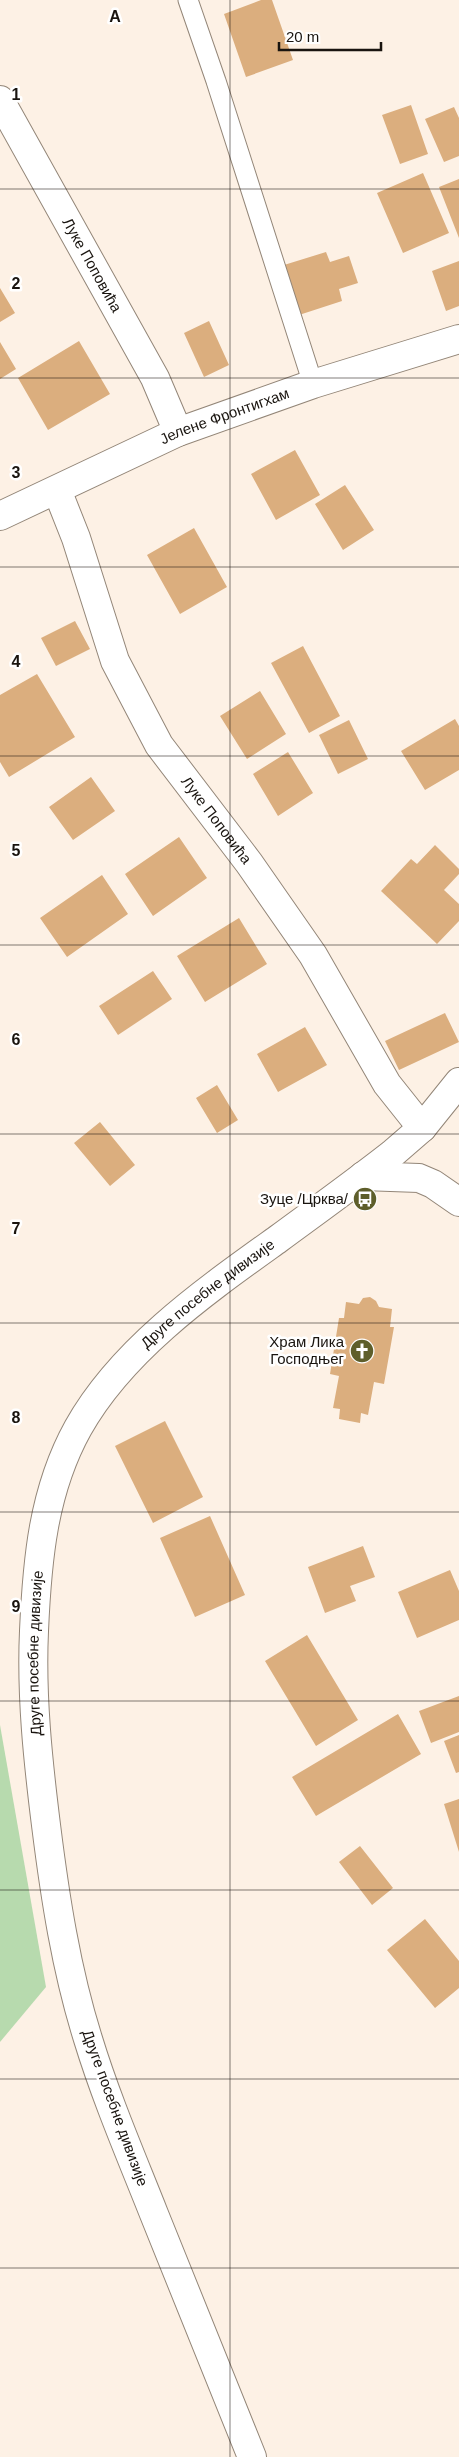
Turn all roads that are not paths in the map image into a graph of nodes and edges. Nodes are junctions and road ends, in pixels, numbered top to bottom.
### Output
1 (188, 0) edge
2 (0, 100) edge
3 (459, 339) edge
4 (312, 384) junction
5 (178, 432) junction
6 (57, 490) junction
7 (0, 516) edge
8 (459, 1082) edge
9 (422, 1128) junction
10 (363, 1176) junction
11 (459, 1202) edge
12 (252, 2457) edge

1 - 4 lane
2 - 5 street, Луке Поповића
3 - 4 street, Јелене Фронтигхам
4 - 5 street, Јелене Фронтигхам
5 - 6 street, Јелене Фронтигхам
6 - 7 street, Јелене Фронтигхам
6 - 9 street, Луке Поповића
8 - 9 street, Друге посебне дивизије
9 - 10 street, Друге посебне дивизије
10 - 11 street
10 - 12 street, Друге посебне дивизије

